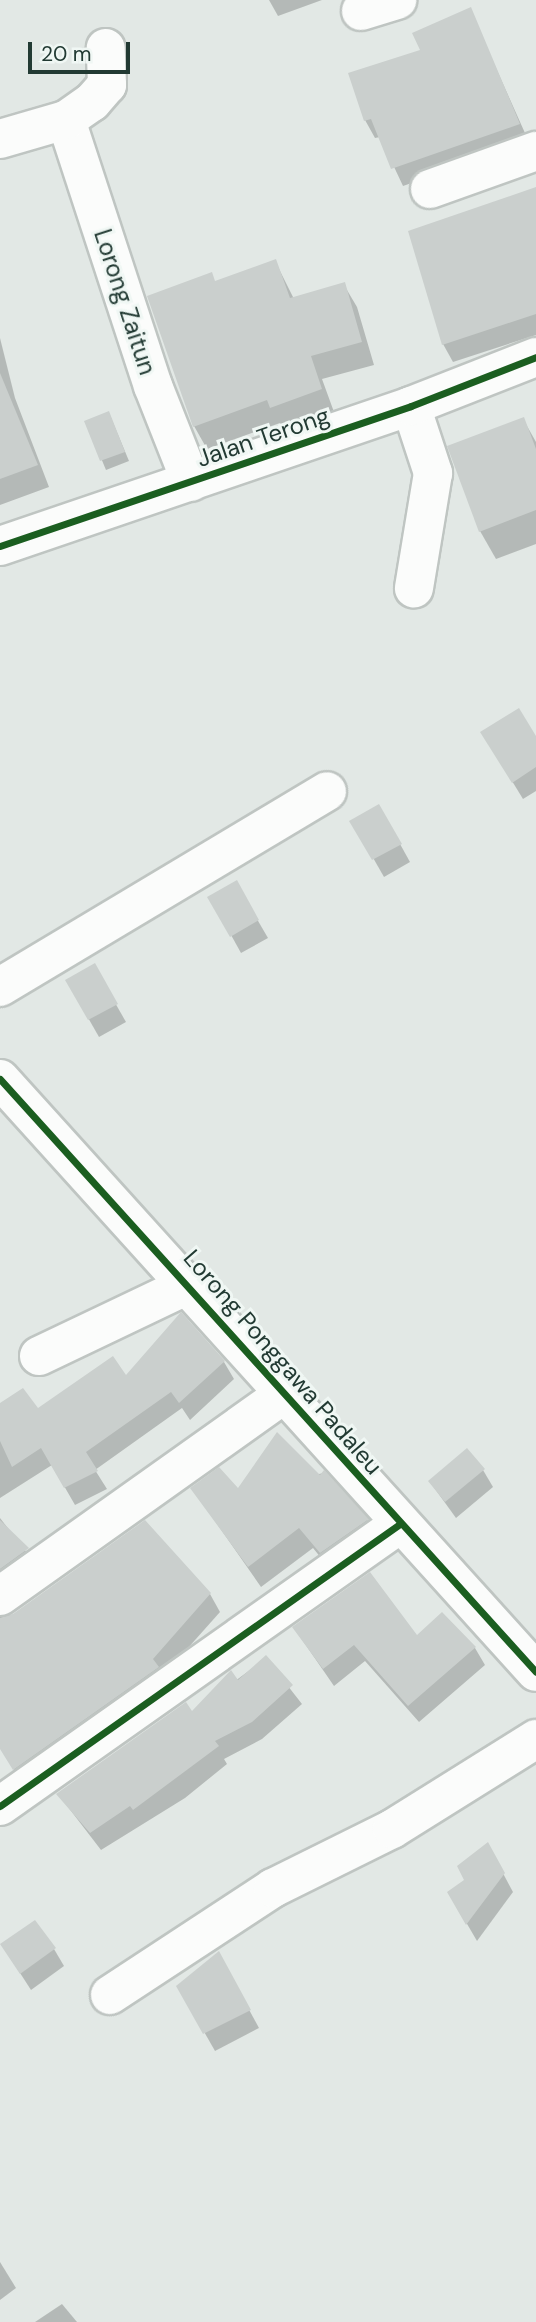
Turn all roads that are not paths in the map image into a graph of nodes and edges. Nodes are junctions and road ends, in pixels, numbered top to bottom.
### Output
1 (106, 48) dead end
2 (66, 120) junction
3 (0, 139) edge
4 (536, 151) edge
5 (429, 189) dead end
6 (536, 357) edge
7 (411, 406) junction
8 (191, 482) junction
9 (0, 546) edge
10 (414, 587) dead end
11 (327, 791) dead end
12 (0, 988) edge
13 (0, 1079) edge
14 (190, 1284) junction
15 (39, 1356) dead end
16 (284, 1394) junction
17 (400, 1524) junction
18 (0, 1596) edge
19 (536, 1672) edge
20 (536, 1739) edge
21 (0, 1806) edge
22 (110, 1996) dead end

1 - 2 street
2 - 3 street
2 - 8 street, Lorong Zaitun
4 - 5 street
6 - 7 street, Jalan Terong
7 - 8 street, Jalan Terong
7 - 10 street
8 - 9 street, Jalan Terong
11 - 12 street
13 - 14 street, Lorong Ponggawa Padaleu
14 - 15 street
14 - 16 street, Lorong Ponggawa Padaleu
16 - 17 street, Lorong Ponggawa Padaleu
16 - 18 street
17 - 19 street, Lorong Ponggawa Padaleu
17 - 21 street
20 - 22 street

